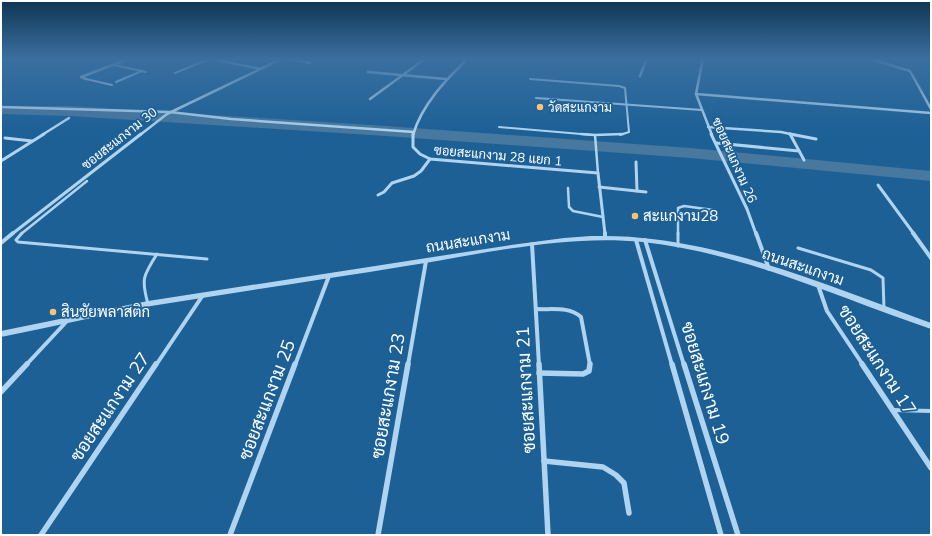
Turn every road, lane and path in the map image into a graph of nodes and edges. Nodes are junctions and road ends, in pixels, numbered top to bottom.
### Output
1 (103, 83) edge
2 (232, 83) edge
3 (393, 83) edge
4 (443, 83) edge
5 (581, 83) edge
6 (698, 83) edge
7 (917, 83) edge
8 (112, 85) dead end
9 (696, 94) junction
10 (536, 98) dead end
11 (370, 99) dead end
12 (627, 105) junction
13 (1, 108) edge
14 (931, 109) edge
15 (702, 110) junction
16 (169, 113) junction
17 (931, 113) edge
18 (69, 118) dead end
19 (499, 127) dead end
20 (708, 127) junction
21 (414, 132) junction
22 (790, 134) junction
23 (595, 135) junction
24 (5, 138) dead end
25 (816, 138) dead end
26 (32, 141) junction
27 (716, 143) junction
28 (799, 151) junction
29 (430, 159) junction
30 (804, 160) dead end
31 (1, 161) edge
32 (636, 162) dead end
33 (598, 174) junction
34 (87, 181) dead end
35 (878, 185) dead end
36 (568, 188) dead end
37 (599, 188) junction
38 (637, 191) junction
39 (646, 192) dead end
40 (378, 195) dead end
41 (713, 210) dead end
42 (603, 217) junction
43 (605, 237) junction
44 (636, 240) junction
45 (645, 240) junction
46 (1, 243) edge
47 (532, 244) junction
48 (678, 246) junction
49 (798, 248) dead end
50 (157, 254) junction
51 (207, 258) dead end
52 (931, 258) edge
53 (426, 261) junction
54 (769, 268) junction
55 (329, 276) junction
56 (818, 285) junction
57 (203, 295) junction
58 (148, 304) junction
59 (536, 309) junction
60 (884, 309) junction
61 (68, 320) junction
62 (931, 326) edge
63 (1, 334) edge
64 (539, 373) junction
65 (1, 392) edge
66 (892, 410) junction
67 (931, 411) edge
68 (544, 461) junction
69 (931, 468) edge
70 (629, 513) dead end
71 (41, 535) edge
72 (230, 535) edge
73 (378, 535) edge
74 (548, 535) edge
75 (721, 535) edge
76 (738, 535) edge

1 - 8 lane
2 - 16 street, ซอยสะแกงาม 30
3 - 11 street
4 - 21 street, ซอยสะแกงาม 28 แยก 1
5 - 12 lane
6 - 9 street
7 - 14 street
9 - 15 street, ซอยสะแกงาม 26
9 - 17 street
10 - 12 lane
12 - 15 lane
12 - 23 lane
13 - 16 street
15 - 20 street, ซอยสะแกงาม 26
16 - 21 street
16 - 46 street, ซอยสะแกงาม 30
18 - 26 street
19 - 23 lane
20 - 22 street
20 - 27 street, ซอยสะแกงาม 26
21 - 29 street, ซอยสะแกงาม 28 แยก 1
22 - 25 street
22 - 28 street
23 - 33 lane
24 - 26 street
26 - 31 street
27 - 28 street
27 - 54 street, ซอยสะแกงาม 26
28 - 30 street
29 - 33 street, ซอยสะแกงาม 28 แยก 1
29 - 40 street
32 - 38 street
33 - 37 street
34 - 50 lane
35 - 52 street
36 - 42 lane
37 - 38 street
37 - 42 street
38 - 39 street
41 - 48 lane
42 - 43 street
43 - 44 street, ถนนสะแกงาม
43 - 47 street, ถนนสะแกงาม
44 - 45 street, ถนนสะแกงาม
44 - 75 street
45 - 48 street, ถนนสะแกงาม
45 - 76 street, ซอยสะแกงาม 19
47 - 53 street, ถนนสะแกงาม
47 - 59 street, ซอยสะแกงาม 21
48 - 54 street, ถนนสะแกงาม
49 - 60 lane
50 - 51 lane
50 - 58 lane
53 - 55 street, ถนนสะแกงาม
53 - 73 street, ซอยสะแกงาม 23
54 - 56 street, ถนนสะแกงาม
55 - 57 street, ถนนสะแกงาม
55 - 72 street, ซอยสะแกงาม 25
56 - 60 street, ถนนสะแกงาม
56 - 66 street, ซอยสะแกงาม 17
57 - 58 street, ถนนสะแกงาม
57 - 71 street, ซอยสะแกงาม 27
58 - 61 street, ถนนสะแกงาม
59 - 64 street, ซอยสะแกงาม 21
59 - 64 street
60 - 62 street, ถนนสะแกงาม
61 - 63 street, ถนนสะแกงาม
61 - 65 street
64 - 68 street, ซอยสะแกงาม 21
66 - 67 lane
66 - 69 street, ซอยสะแกงาม 17
68 - 70 street
68 - 74 street, ซอยสะแกงาม 21

